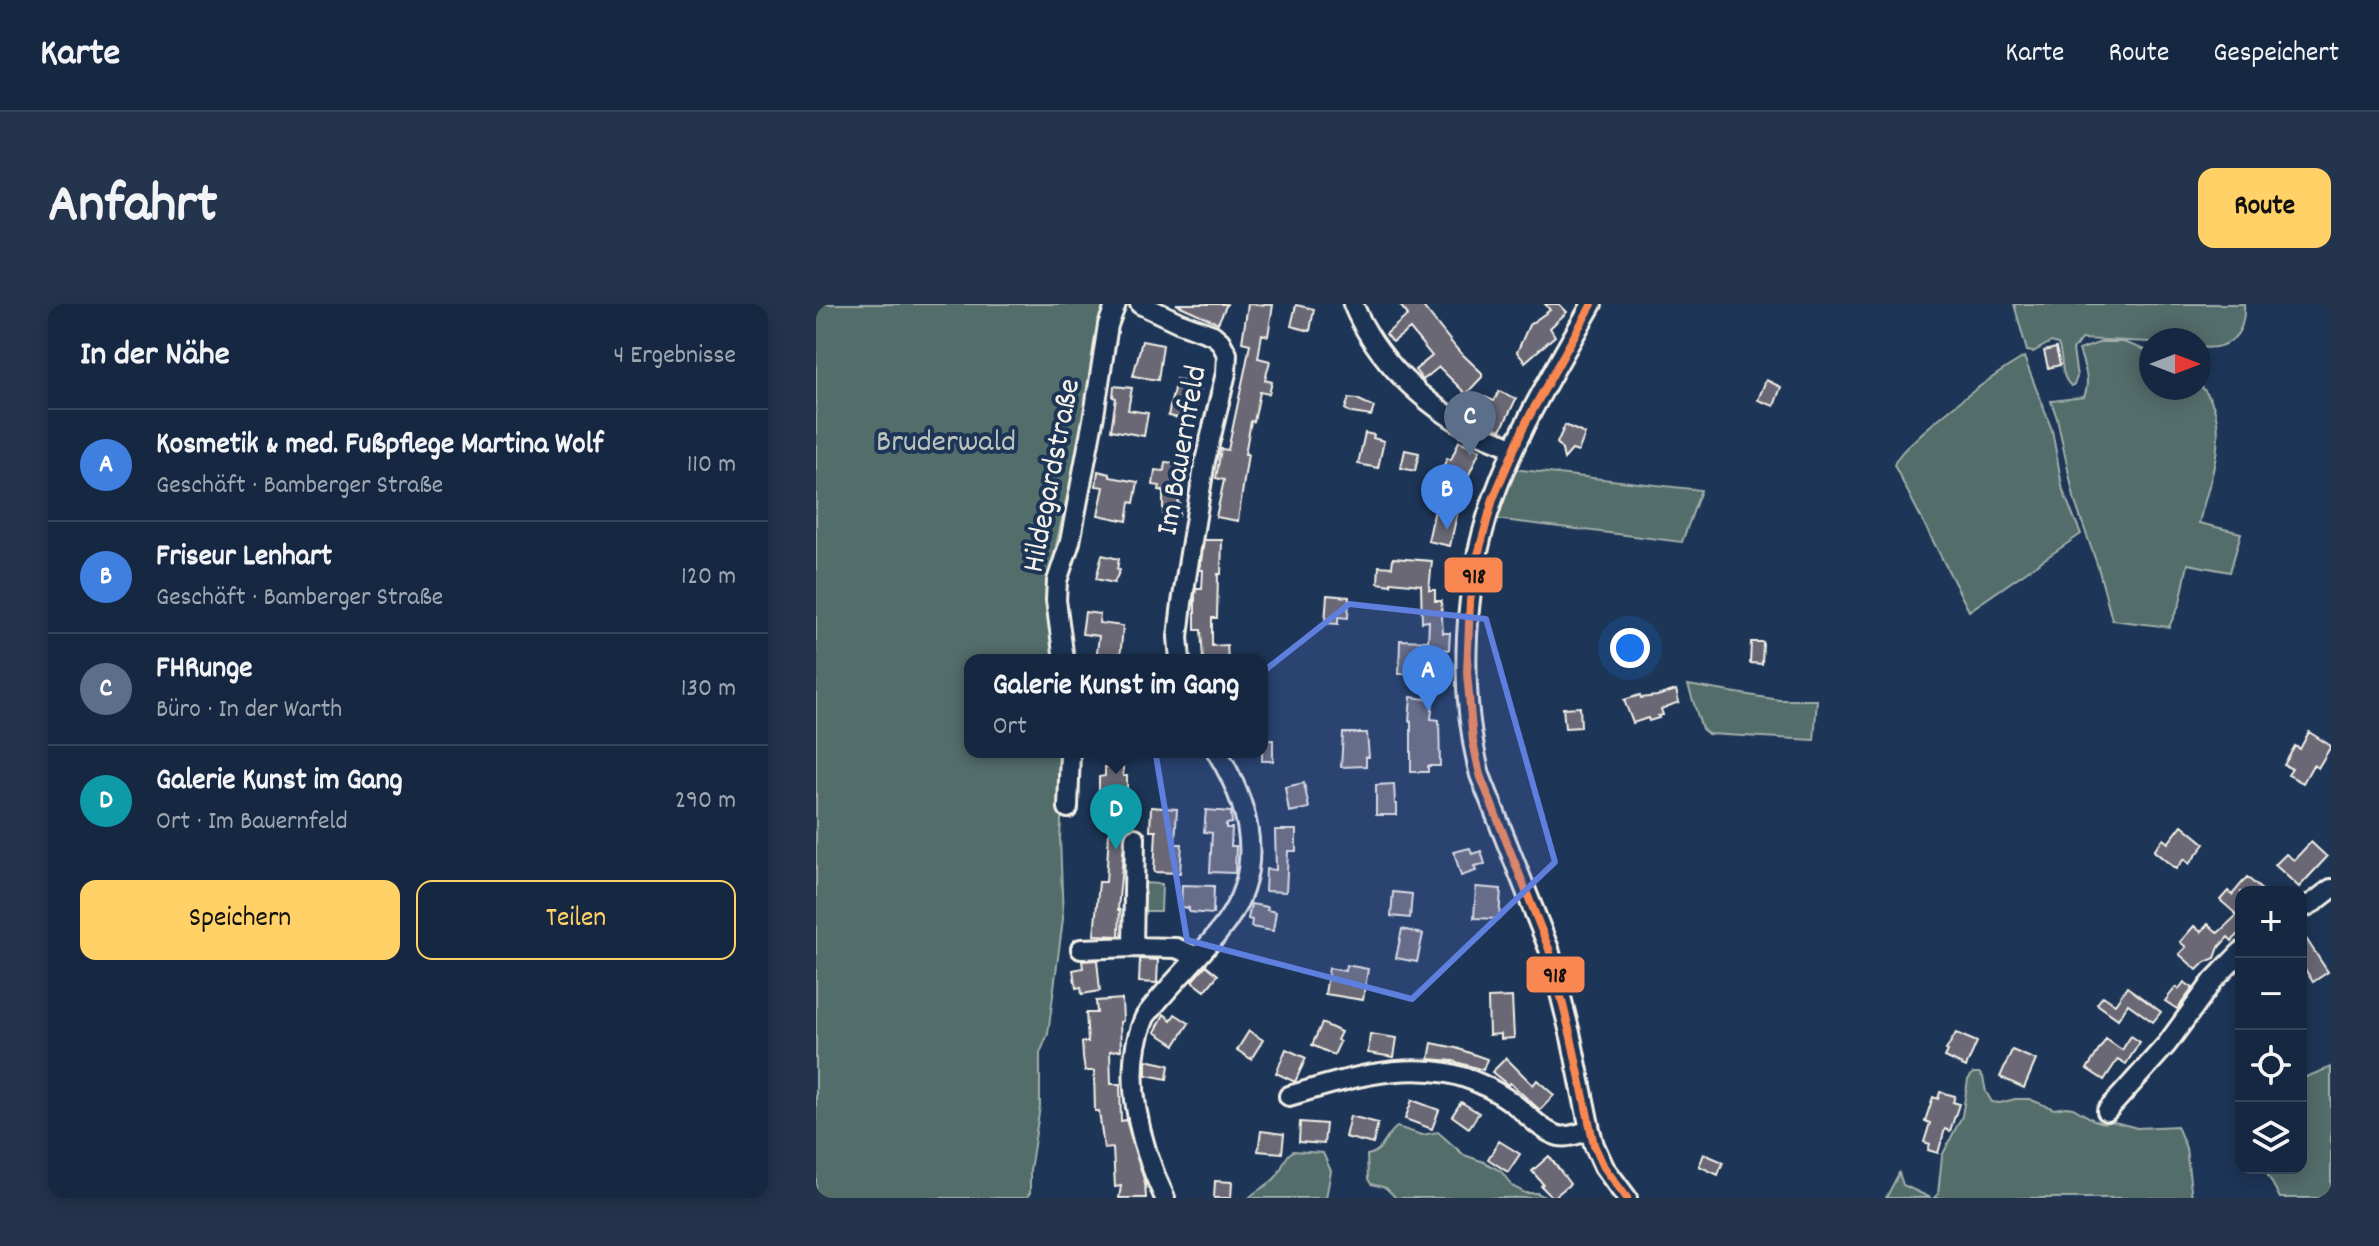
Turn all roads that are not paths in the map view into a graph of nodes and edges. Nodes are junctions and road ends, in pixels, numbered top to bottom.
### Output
1 (1116, 304) edge
2 (1140, 304) edge
3 (1592, 304) edge
4 (1353, 305) edge
5 (1514, 448) junction
6 (1063, 654) edge
7 (1179, 654) edge
8 (1070, 758) edge
9 (1220, 758) edge
10 (1068, 808) dead end
11 (1135, 838) dead end
12 (2331, 889) edge
13 (2307, 906) edge
14 (1133, 947) junction
15 (1081, 949) dead end
16 (1196, 956) junction
17 (2235, 958) edge
18 (1289, 1096) dead end
19 (2107, 1111) dead end
20 (1590, 1130) junction
21 (1165, 1198) edge
22 (1627, 1198) edge

1 - 6 street, Hildegardstraße
2 - 7 street, Im Bauernfeld
3 - 5 street
4 - 5 street
5 - 20 street
8 - 10 street
9 - 16 street
11 - 14 street
12 - 13 street
14 - 15 street
14 - 16 street
16 - 21 street
17 - 19 street
18 - 20 street
20 - 22 street

